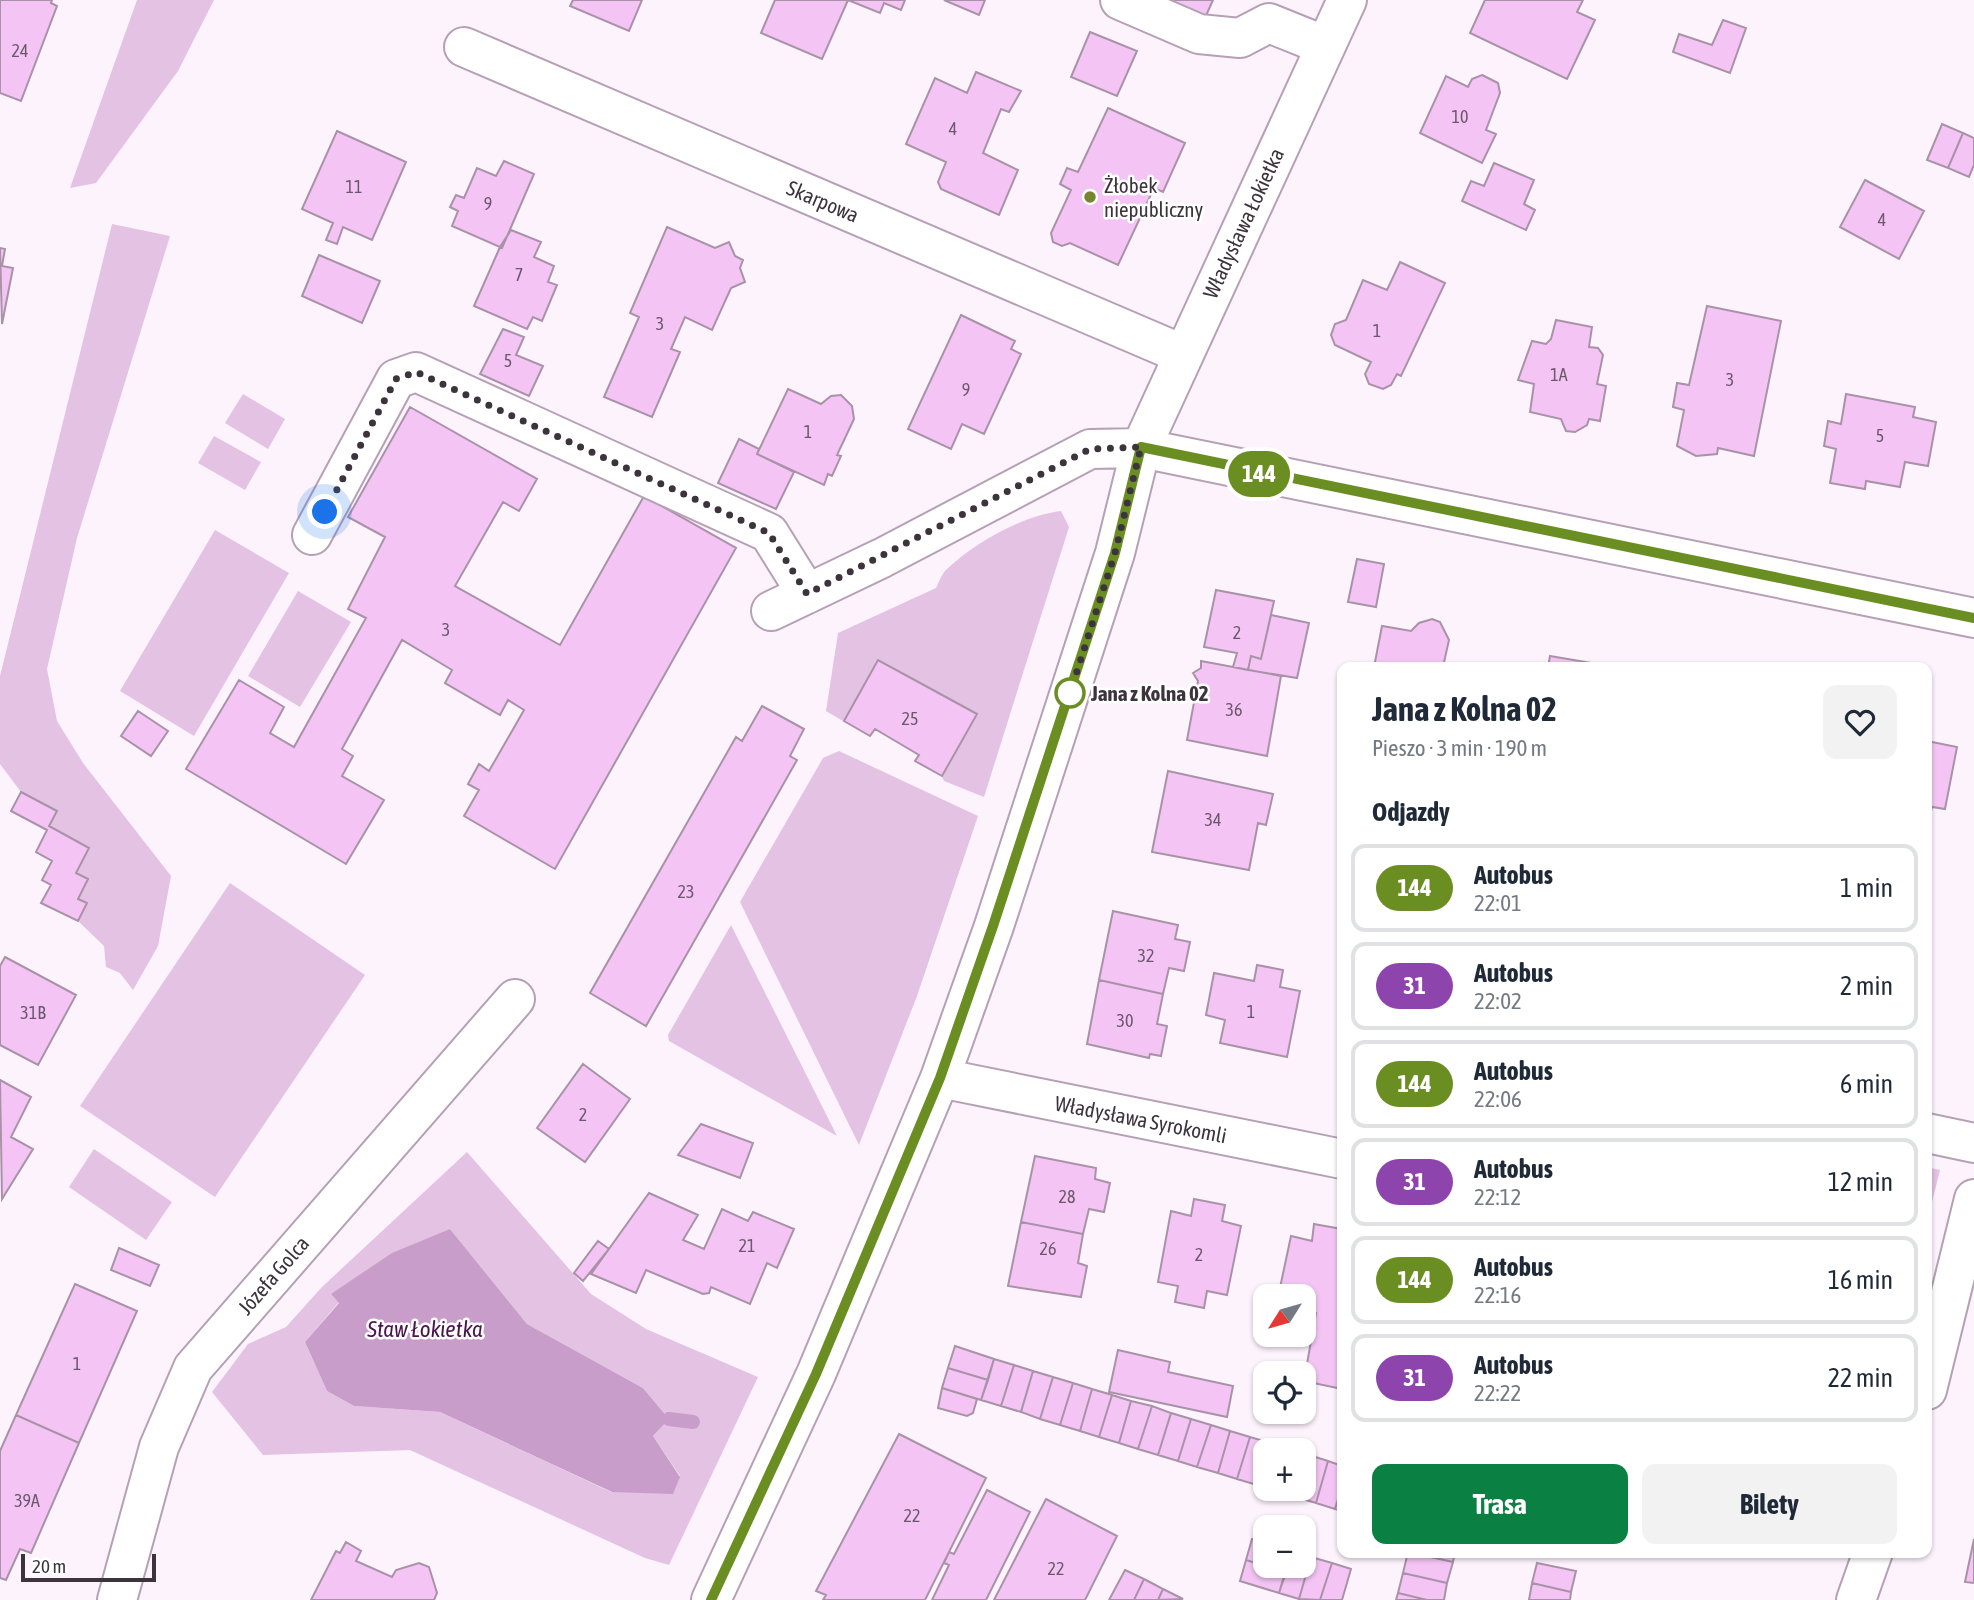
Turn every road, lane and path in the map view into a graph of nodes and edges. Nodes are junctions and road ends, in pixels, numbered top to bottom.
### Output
1 (1120, 0) edge
2 (1347, 0) edge
3 (1326, 46) junction
4 (464, 47) dead end
5 (1182, 354) junction
6 (1141, 447) junction
7 (312, 536) dead end
8 (807, 594) junction
9 (771, 611) dead end
10 (1974, 618) edge
11 (515, 999) dead end
12 (940, 1078) junction
13 (1932, 1134) edge
14 (1974, 1143) edge
15 (1337, 1158) edge
16 (1974, 1199) edge
17 (1932, 1370) edge
18 (1871, 1558) edge
19 (117, 1600) edge
20 (711, 1600) edge
21 (1856, 1600) edge

1 - 3 street
2 - 3 street, Władysława Łokietka
3 - 5 street, Władysława Łokietka
4 - 5 street, Skarpowa
5 - 6 street, Władysława Łokietka
6 - 8 street
6 - 10 street
6 - 12 street, Władysława Łokietka
7 - 8 street
8 - 9 street
11 - 19 street, Józefa Golca
12 - 15 street, Władysława Syrokomli
12 - 20 street, Władysława Łokietka
13 - 14 street
16 - 17 street
18 - 21 street

